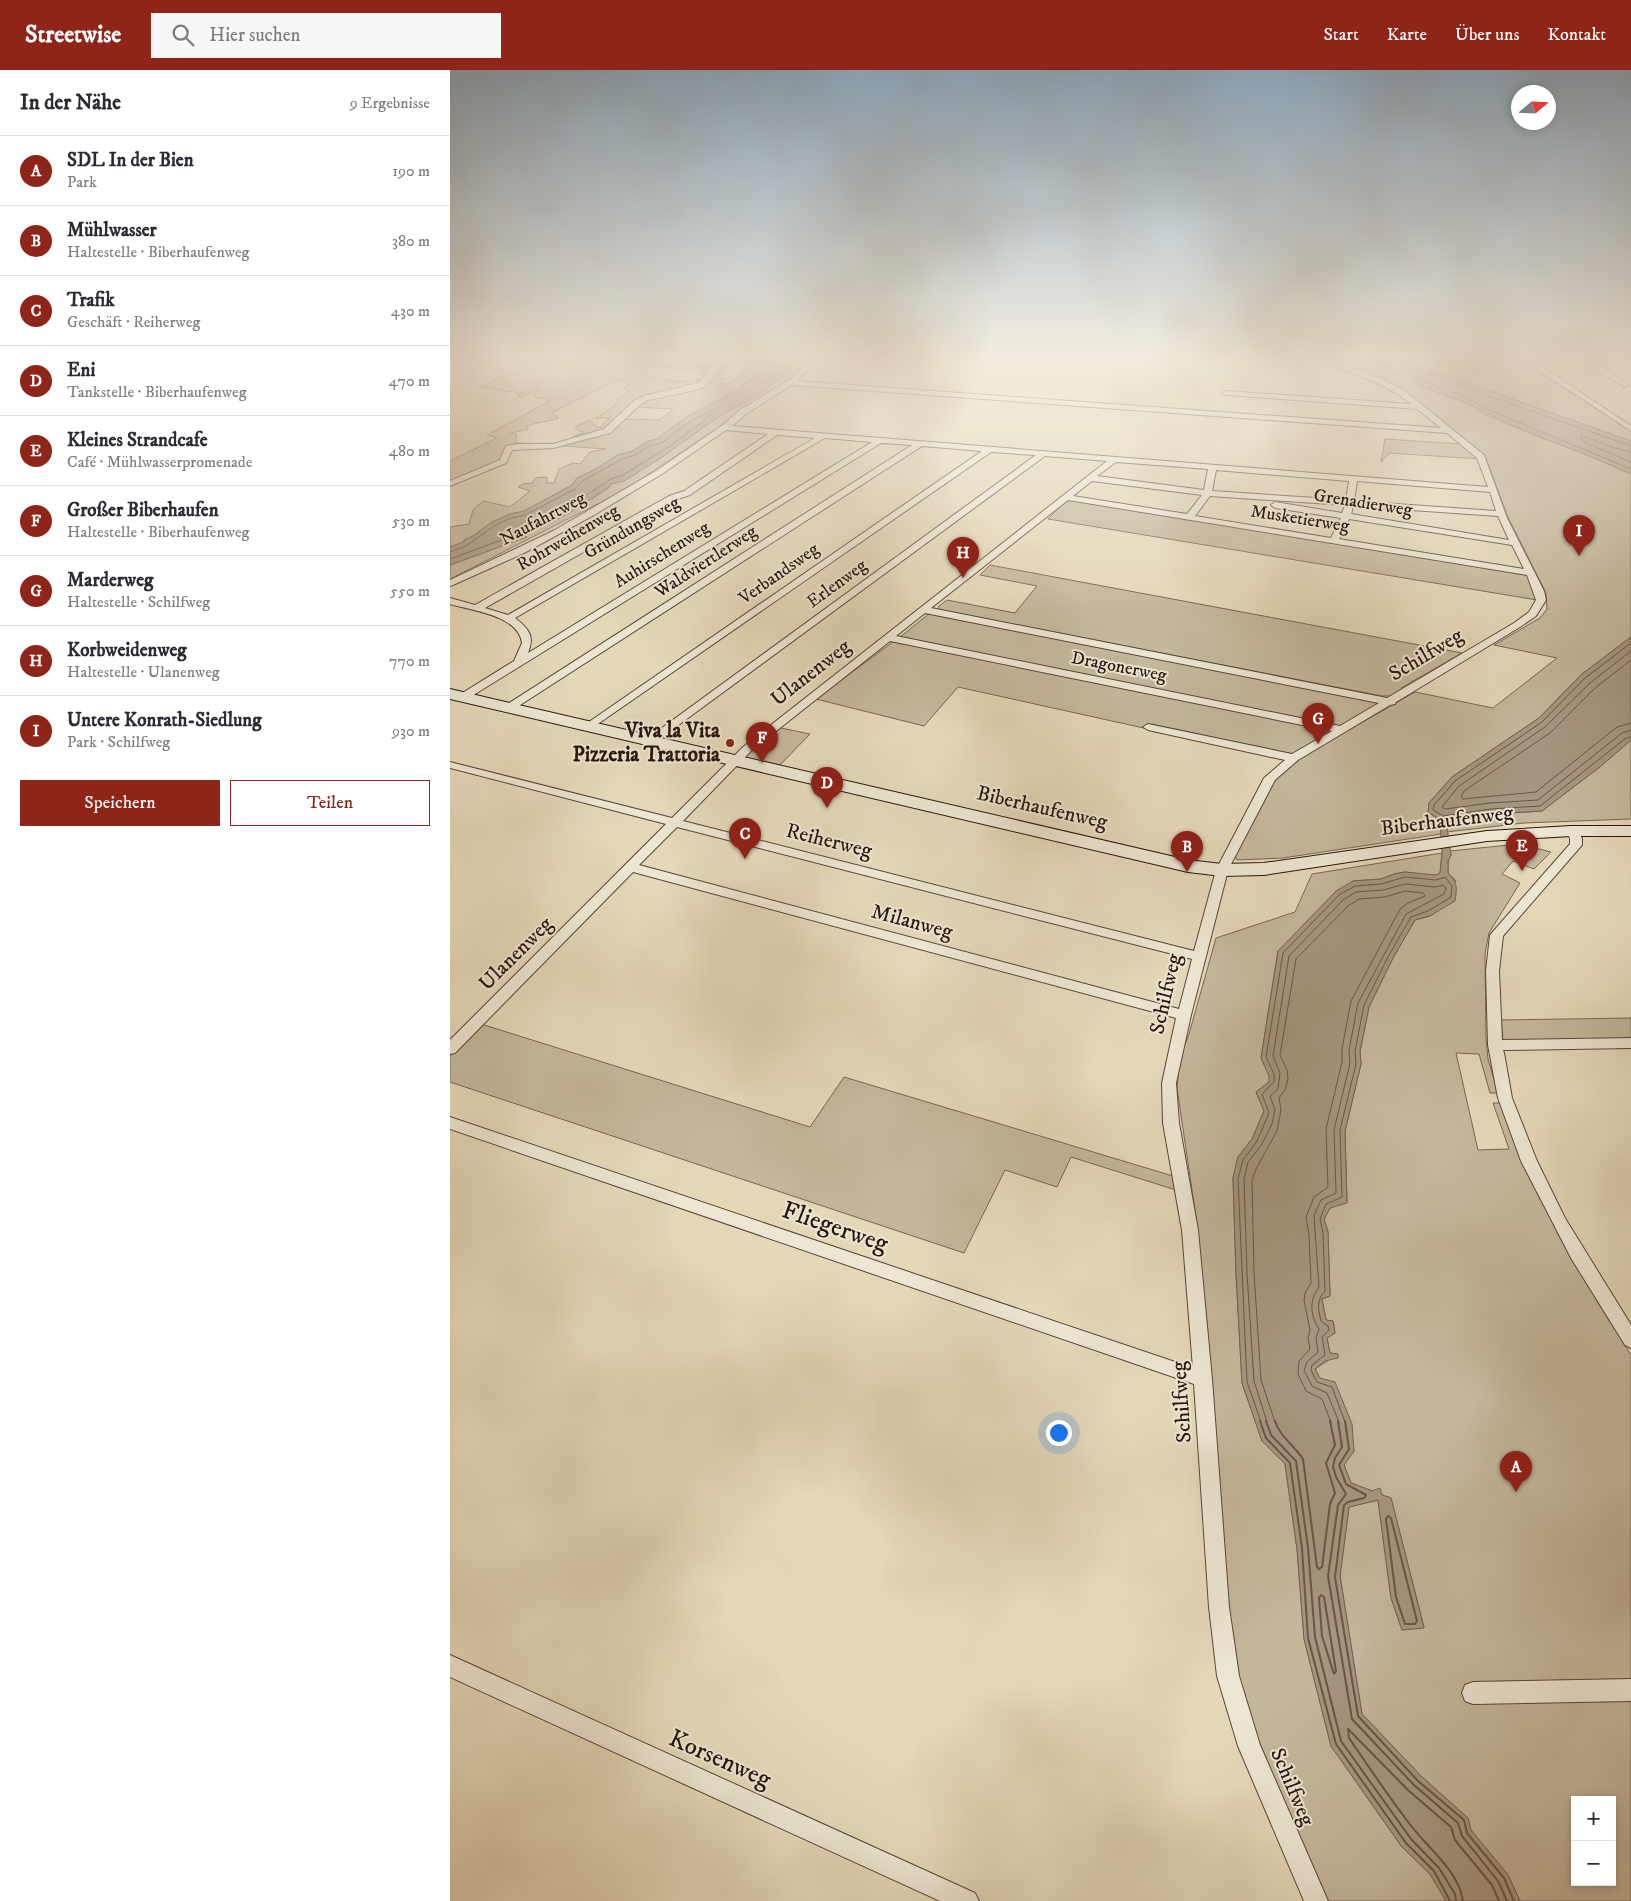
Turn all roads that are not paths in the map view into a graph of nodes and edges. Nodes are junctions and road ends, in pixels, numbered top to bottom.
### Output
1 (575, 439) edge
2 (707, 439) edge
3 (765, 439) edge
4 (817, 439) edge
5 (862, 439) edge
6 (1460, 439) edge
7 (879, 441) junction
8 (920, 444) junction
9 (989, 450) junction
10 (1043, 454) junction
11 (1113, 460) junction
12 (1212, 467) junction
13 (1090, 478) junction
14 (1353, 479) junction
15 (450, 484) edge
16 (1493, 490) junction
17 (1208, 493) junction
18 (1066, 497) junction
19 (1350, 503) junction
20 (1502, 514) junction
21 (1347, 517) junction
22 (1189, 518) junction
23 (1334, 541) junction
24 (1514, 543) junction
25 (1530, 573) junction
26 (450, 583) edge
27 (450, 601) edge
28 (476, 609) junction
29 (924, 610) junction
30 (509, 618) junction
31 (889, 638) junction
32 (518, 663) junction
33 (456, 696) edge
34 (1390, 702) junction
35 (510, 707) junction
36 (588, 726) junction
37 (1148, 727) dead end
38 (1343, 730) junction
39 (650, 741) junction
40 (1294, 758) junction
41 (735, 762) junction
42 (450, 766) edge
43 (675, 823) junction
44 (1571, 831) junction
45 (1631, 831) edge
46 (630, 867) junction
47 (1222, 870) junction
48 (1198, 956) junction
49 (1184, 1015) junction
50 (1631, 1044) edge
51 (1495, 1046) junction
52 (450, 1049) edge
53 (450, 1123) edge
54 (1631, 1340) edge
55 (1203, 1379) junction
56 (450, 1666) edge
57 (1631, 1690) edge
58 (1473, 1693) dead end
59 (967, 1901) edge
60 (1316, 1901) edge

1 - 15 street
2 - 26 street, Naufahrtweg
3 - 28 street, Rohrweihenweg
4 - 30 street, Gründungsweg
5 - 7 street
6 - 16 street, Schilfweg
7 - 8 street
7 - 32 street, Auhirschenweg
8 - 9 street
8 - 35 street, Waldviertlerweg
9 - 10 street
9 - 36 street, Verbandsweg
10 - 11 street
10 - 39 street, Erlenweg
11 - 12 street
11 - 13 street, Ulanenweg
12 - 14 street
12 - 17 street
13 - 17 street
13 - 18 street, Ulanenweg
14 - 16 street
14 - 19 street
16 - 20 street, Schilfweg
17 - 19 street
17 - 21 street, Grenadierweg
17 - 22 street
18 - 22 street, Musketierweg
18 - 29 street, Ulanenweg
19 - 20 street
19 - 21 street
20 - 24 street, Schilfweg
21 - 23 street
21 - 24 street, Grenadierweg
22 - 23 street, Musketierweg
23 - 25 street, Musketierweg
24 - 25 street, Schilfweg
25 - 34 street, Schilfweg
27 - 28 street
28 - 30 street
29 - 31 street, Ulanenweg
29 - 34 street
30 - 32 street
31 - 38 street, Dragonerweg
31 - 41 street, Ulanenweg
32 - 33 street, Auhirschenweg
33 - 35 main road, Biberhaufenweg
34 - 38 street, Schilfweg
35 - 36 main road, Biberhaufenweg
36 - 39 main road, Biberhaufenweg
37 - 40 street
38 - 40 street, Schilfweg
39 - 41 main road, Biberhaufenweg
40 - 47 street, Schilfweg
41 - 43 street, Ulanenweg
41 - 47 main road, Biberhaufenweg
42 - 43 street, Reiherweg
43 - 46 street, Ulanenweg
43 - 48 street, Reiherweg
44 - 45 main road, Biberhaufenweg
44 - 47 main road, Biberhaufenweg
44 - 51 street
46 - 49 street, Milanweg
46 - 52 street, Ulanenweg
47 - 48 street, Schilfweg
48 - 49 street, Schilfweg
49 - 55 street, Schilfweg
50 - 51 street
51 - 54 street
53 - 55 street, Fliegerweg
55 - 60 street, Schilfweg
56 - 59 street, Korsenweg
57 - 58 street

